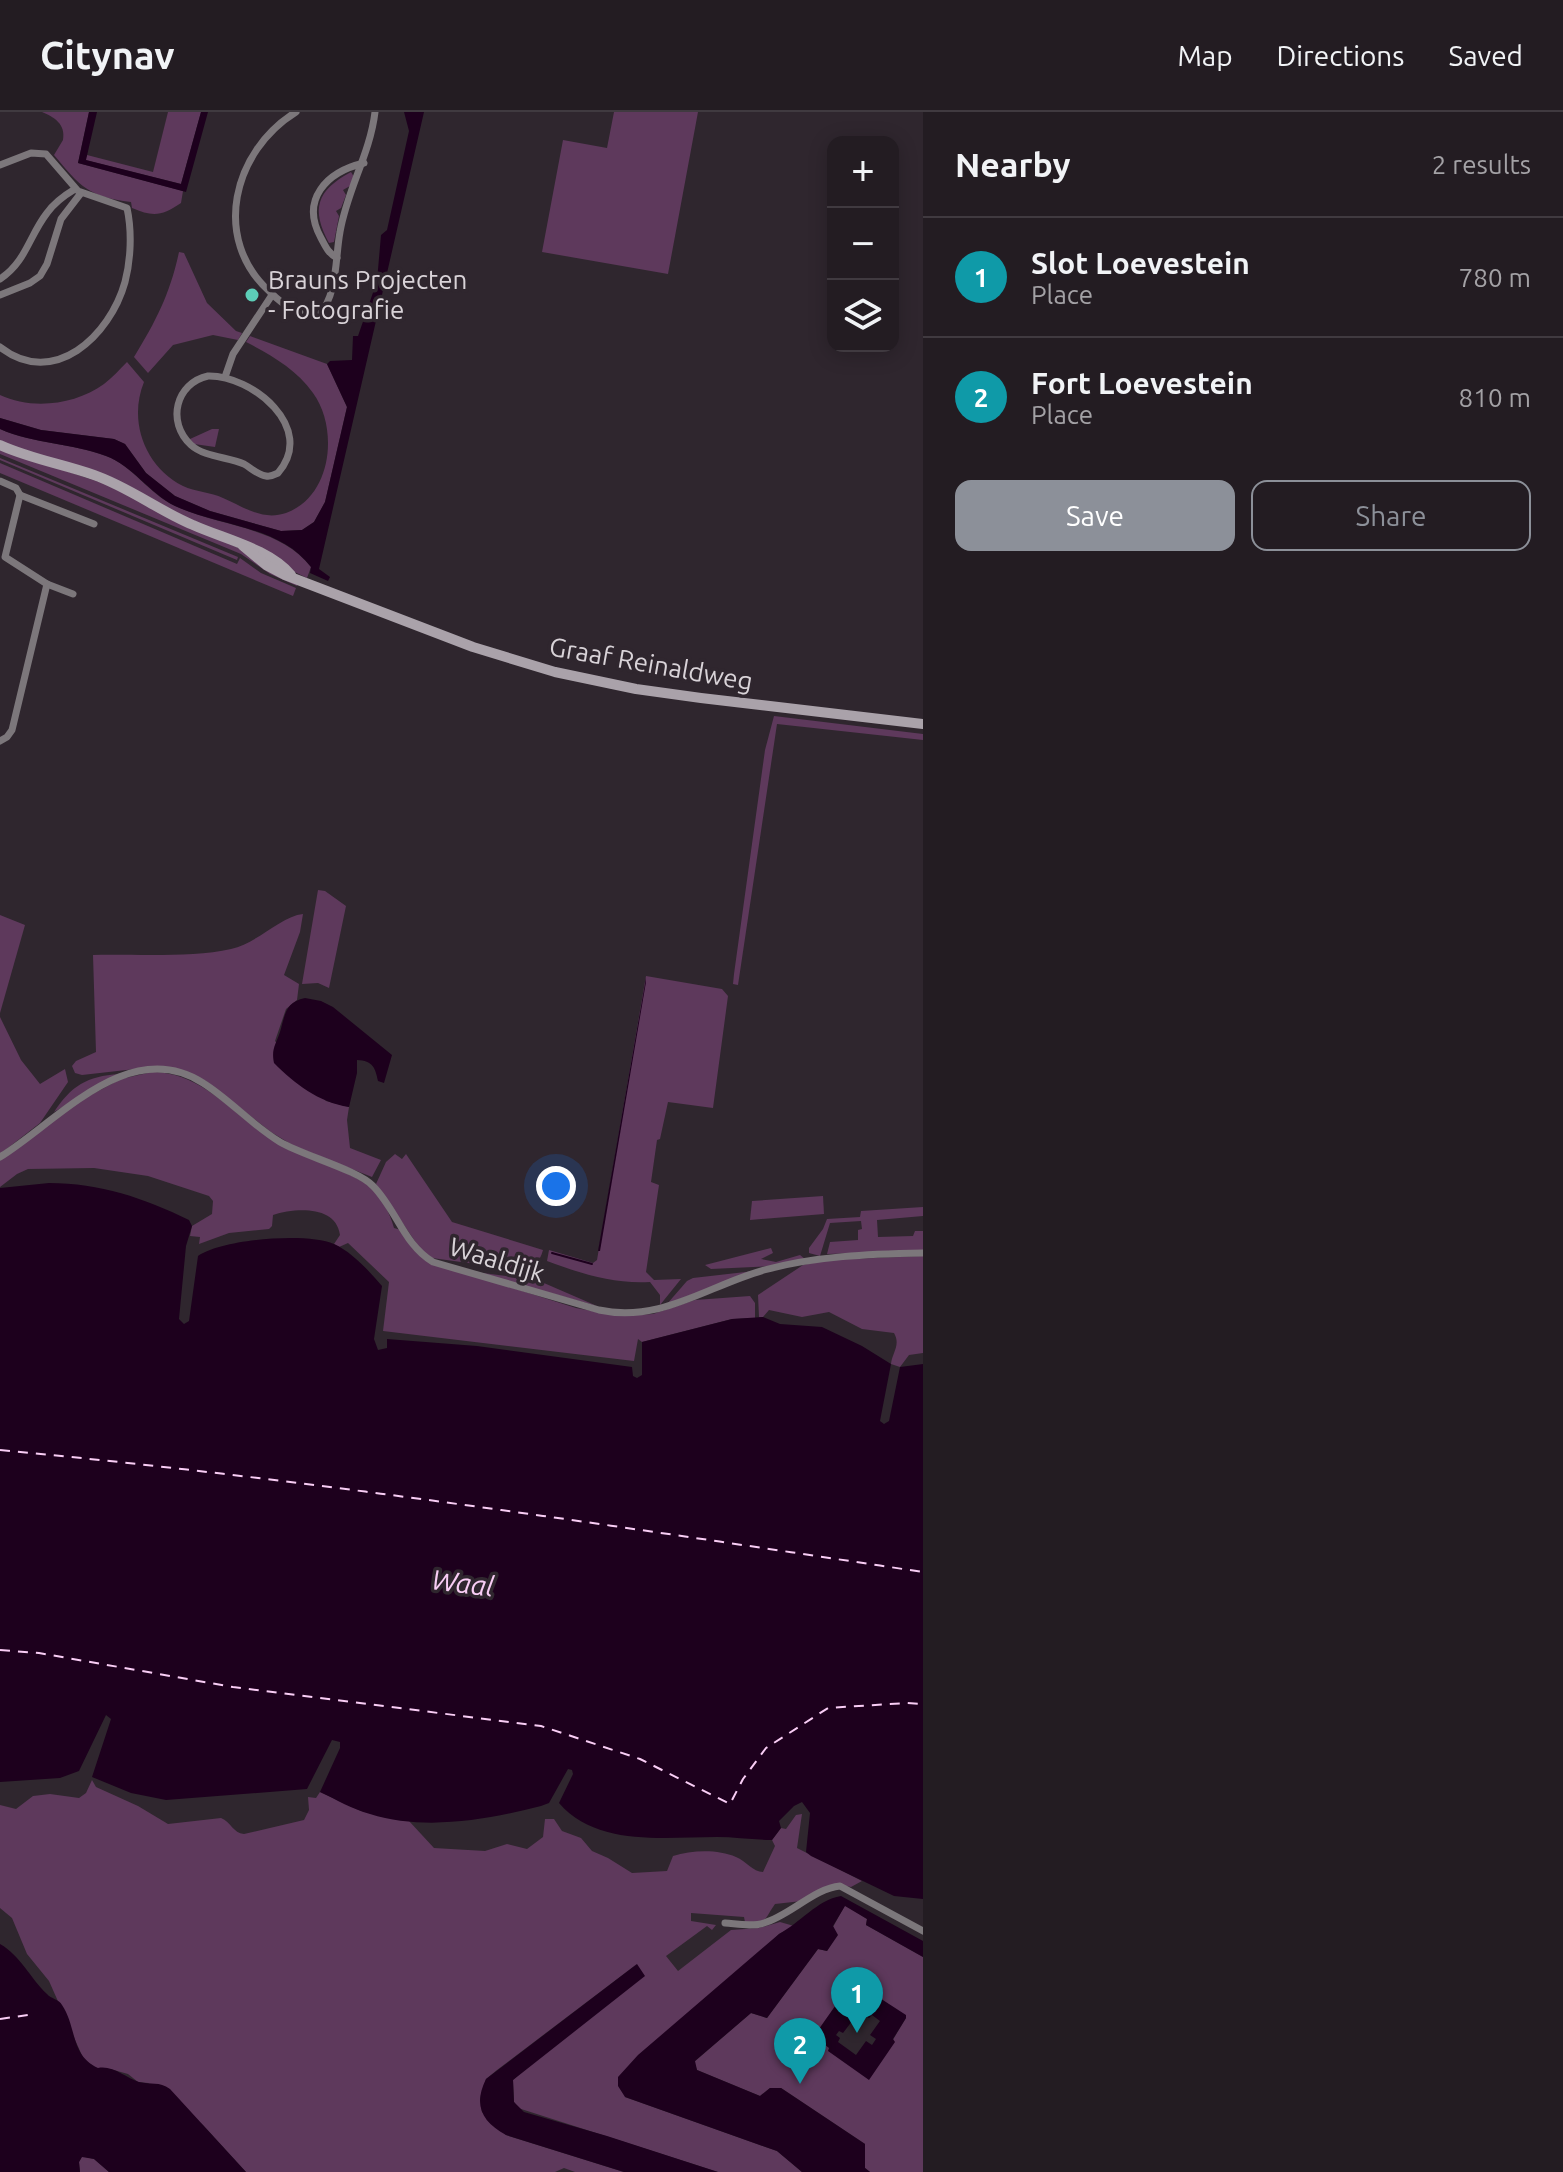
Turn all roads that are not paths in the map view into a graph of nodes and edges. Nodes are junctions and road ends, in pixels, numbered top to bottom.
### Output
1 (296, 112) edge
2 (375, 112) edge
3 (364, 163) junction
4 (0, 165) edge
5 (78, 191) junction
6 (337, 258) junction
7 (0, 279) edge
8 (0, 295) edge
9 (272, 295) junction
10 (0, 347) edge
11 (225, 377) junction
12 (0, 445) edge
13 (0, 481) edge
14 (20, 495) junction
15 (94, 524) dead end
16 (2, 556) edge
17 (47, 584) junction
18 (73, 594) dead end
19 (923, 724) edge
20 (0, 741) edge
21 (0, 1157) edge
22 (923, 1253) edge
23 (725, 1923) dead end
24 (923, 1931) edge

1 - 9 street
2 - 3 street
3 - 6 street
3 - 6 street
4 - 5 street
5 - 7 street
5 - 8 street
5 - 10 street
6 - 9 street
9 - 11 street
11 - 11 street
12 - 19 main road, Graaf Reinaldweg
13 - 14 street
14 - 15 street
14 - 16 street
16 - 17 street
17 - 18 street
17 - 20 street
21 - 22 street, Waaldijk
23 - 24 street

